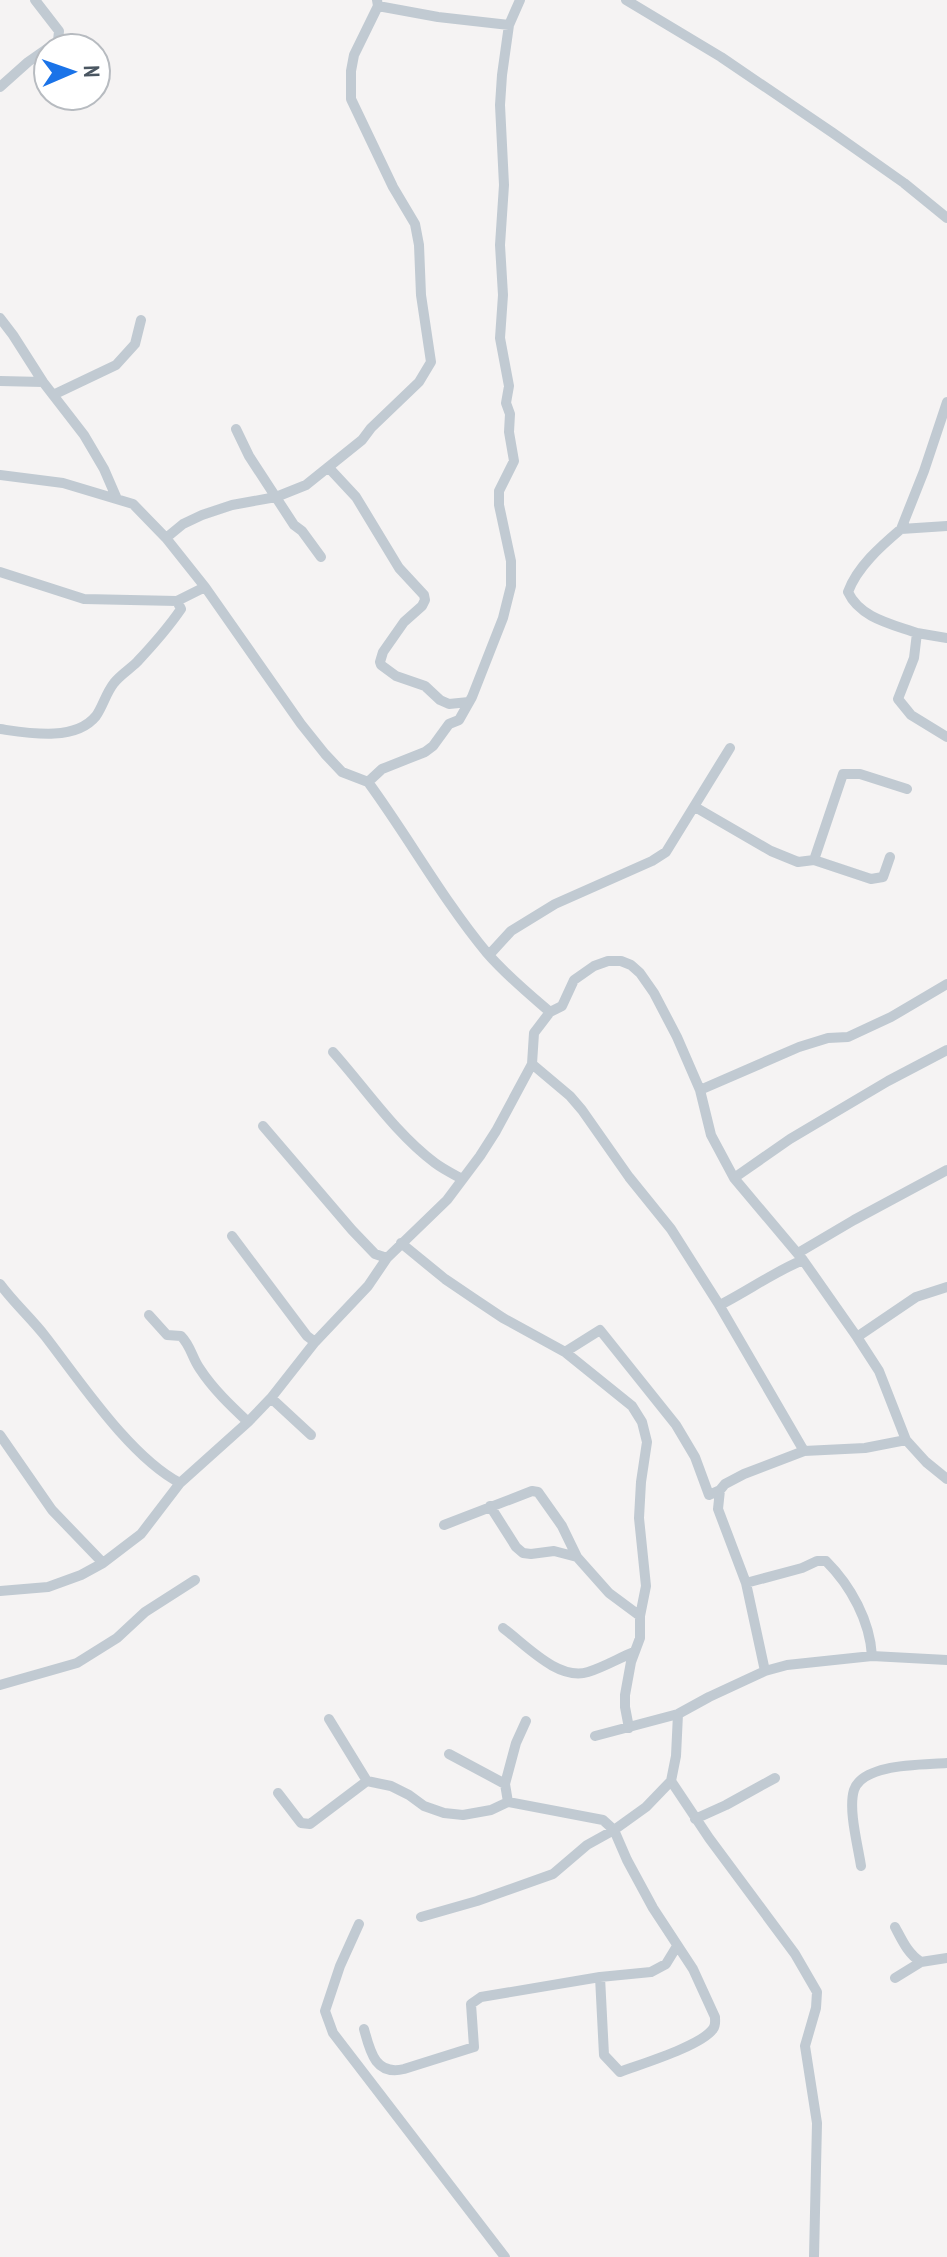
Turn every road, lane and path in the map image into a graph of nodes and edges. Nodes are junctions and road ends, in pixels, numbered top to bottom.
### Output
1 (35, 0) edge
2 (520, 0) edge
3 (626, 0) edge
4 (378, 3) edge
5 (509, 25) junction
6 (59, 32) edge
7 (32, 59) edge
8 (0, 87) edge
9 (947, 218) edge
10 (0, 318) edge
11 (141, 320) dead end
12 (0, 381) edge
13 (43, 382) junction
14 (53, 395) junction
15 (947, 402) edge
16 (236, 429) dead end
17 (329, 468) junction
18 (0, 475) edge
19 (276, 497) junction
20 (117, 499) junction
21 (947, 526) edge
22 (901, 529) junction
23 (166, 538) junction
24 (321, 557) dead end
25 (0, 572) edge
26 (205, 587) junction
27 (177, 601) junction
28 (917, 633) junction
29 (947, 638) edge
30 (469, 702) junction
31 (0, 729) edge
32 (947, 737) edge
33 (730, 748) dead end
34 (368, 782) junction
35 (907, 789) dead end
36 (695, 807) junction
37 (890, 857) dead end
38 (814, 860) junction
39 (489, 955) junction
40 (947, 984) edge
41 (550, 1012) junction
42 (947, 1050) edge
43 (333, 1052) dead end
44 (532, 1064) junction
45 (700, 1090) junction
46 (263, 1126) dead end
47 (947, 1170) edge
48 (734, 1178) junction
49 (462, 1179) junction
50 (232, 1236) dead end
51 (401, 1243) junction
52 (800, 1257) junction
53 (387, 1258) junction
54 (0, 1284) edge
55 (947, 1287) edge
56 (718, 1303) junction
57 (149, 1315) dead end
58 (857, 1337) junction
59 (315, 1342) junction
60 (565, 1352) junction
61 (271, 1398) junction
62 (248, 1422) junction
63 (0, 1435) edge
64 (311, 1435) dead end
65 (906, 1440) junction
66 (804, 1451) junction
67 (947, 1479) edge
68 (180, 1483) junction
69 (720, 1490) junction
70 (490, 1506) junction
71 (444, 1525) dead end
72 (577, 1557) junction
73 (103, 1563) junction
74 (195, 1580) dead end
75 (746, 1583) junction
76 (0, 1591) edge
77 (640, 1616) junction
78 (503, 1628) dead end
79 (634, 1652) junction
80 (872, 1656) junction
81 (947, 1660) edge
82 (765, 1671) junction
83 (0, 1685) edge
84 (678, 1714) junction
85 (329, 1719) dead end
86 (526, 1721) dead end
87 (629, 1728) junction
88 (595, 1736) dead end
89 (449, 1754) dead end
90 (947, 1763) edge
91 (775, 1778) dead end
92 (367, 1781) junction
93 (671, 1781) junction
94 (505, 1784) junction
95 (278, 1793) dead end
96 (508, 1802) junction
97 (695, 1819) junction
98 (614, 1830) junction
99 (861, 1866) dead end
100 (421, 1917) dead end
101 (359, 1924) dead end
102 (895, 1927) dead end
103 (677, 1946) junction
104 (947, 1958) edge
105 (921, 1962) junction
106 (600, 1977) junction
107 (895, 1978) dead end
108 (364, 2029) dead end
109 (505, 2257) edge
110 (814, 2257) edge

1 - 6 street
2 - 5 street
3 - 9 street
4 - 5 street
4 - 17 street
5 - 30 street
7 - 8 street
10 - 13 street
11 - 14 street
12 - 13 street
13 - 14 street
14 - 20 street
15 - 22 street
16 - 19 street
17 - 19 street
17 - 30 street
18 - 20 street
19 - 23 street
19 - 24 street
20 - 23 street
21 - 22 street
22 - 28 street
23 - 26 street
25 - 27 street
26 - 27 street
26 - 34 street
27 - 31 street
28 - 29 street
28 - 32 street
30 - 34 street
33 - 36 street
34 - 39 street
35 - 38 street
36 - 38 street
36 - 39 street
37 - 38 street
39 - 41 street
40 - 45 street
41 - 44 street
41 - 45 street
42 - 48 street
43 - 49 street
44 - 49 street
44 - 56 street
45 - 48 street
46 - 53 street
47 - 52 street
48 - 52 street
49 - 51 street
50 - 59 street
51 - 53 street
51 - 60 street
52 - 56 street
52 - 58 street
53 - 59 street
54 - 68 street
55 - 58 street
56 - 66 street
57 - 62 street
58 - 65 street
59 - 61 street
60 - 69 street
60 - 77 street
61 - 62 street
61 - 64 street
62 - 68 street
63 - 73 street
65 - 66 street
65 - 67 street
66 - 69 street
68 - 73 street
69 - 75 street
70 - 71 street
70 - 72 street
70 - 72 street
72 - 77 street
73 - 76 street
74 - 83 street
75 - 80 street
75 - 82 street
77 - 79 street
78 - 79 street
79 - 87 street
80 - 81 street
80 - 82 street
82 - 84 street
84 - 87 street
84 - 93 street
85 - 92 street
86 - 94 street
87 - 88 street
89 - 94 street
90 - 99 street
91 - 97 street
92 - 95 street
92 - 96 street
93 - 97 street
93 - 98 street
94 - 96 street
96 - 98 street
97 - 110 street
98 - 100 street
98 - 103 street
101 - 109 street
102 - 105 street
103 - 106 street
103 - 106 street
104 - 105 street
105 - 107 street
106 - 108 street

